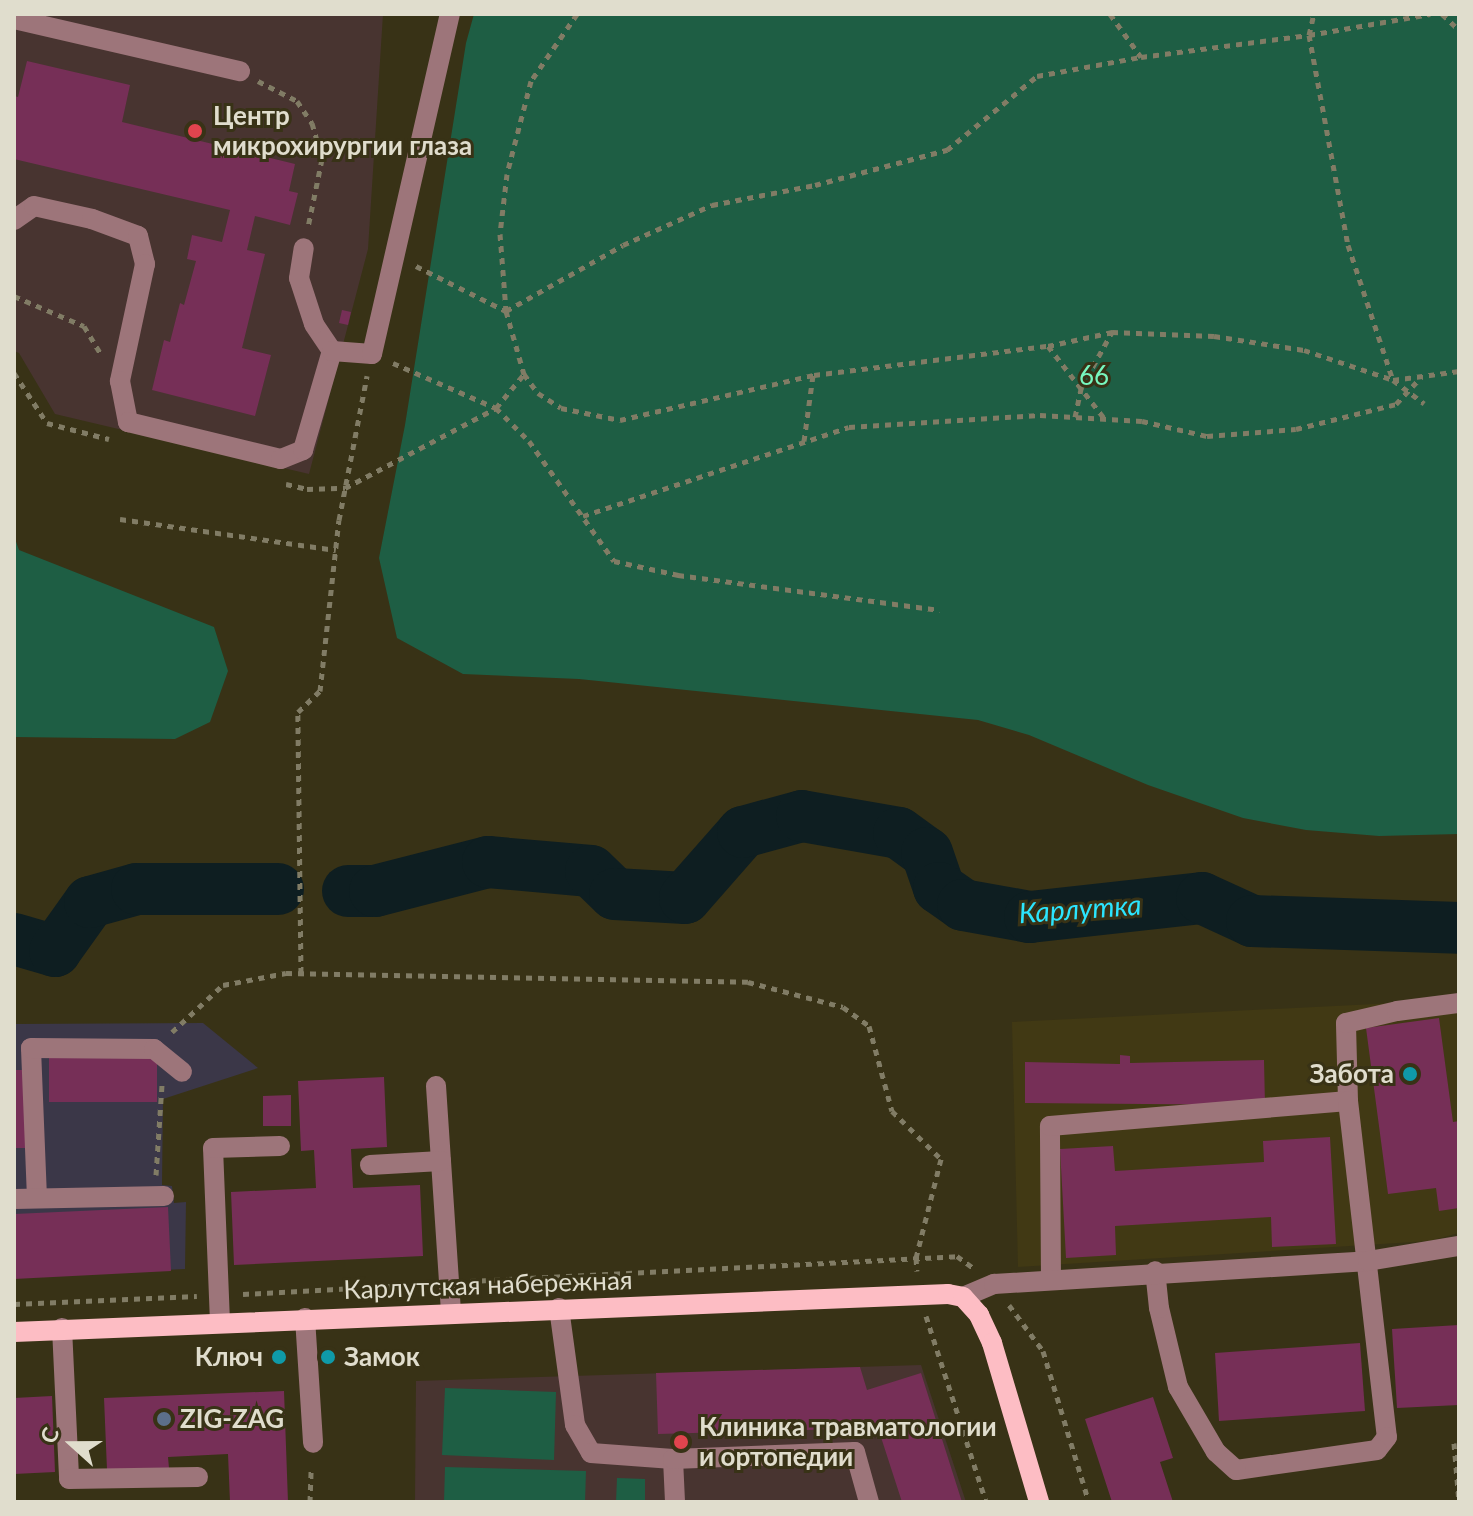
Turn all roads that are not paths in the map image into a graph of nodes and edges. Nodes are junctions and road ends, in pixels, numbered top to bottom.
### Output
1 (450, 14) edge
2 (14, 19) edge
3 (240, 71) road end
4 (14, 220) edge
5 (304, 248) road end
6 (332, 351) junction
7 (1459, 1003) edge
8 (22, 1049) edge
9 (168, 1060) road end
10 (436, 1086) dead end
11 (1348, 1101) junction
12 (280, 1146) dead end
13 (441, 1161) junction
14 (370, 1165) dead end
15 (160, 1196) road end
16 (37, 1198) junction
17 (14, 1199) edge
18 (1459, 1246) edge
19 (1368, 1261) junction
20 (1155, 1271) junction
21 (1051, 1280) junction
22 (963, 1297) junction
23 (559, 1308) junction
24 (451, 1313) junction
25 (305, 1318) junction
26 (220, 1322) junction
27 (62, 1328) junction
28 (14, 1332) edge
29 (313, 1443) road end
30 (673, 1459) junction
31 (198, 1477) dead end
32 (675, 1502) edge
33 (869, 1502) edge
34 (1039, 1502) edge

1 - 6 lane
2 - 3 lane
4 - 6 lane
5 - 6 lane
7 - 11 lane
8 - 9 lane
8 - 16 lane
10 - 13 lane
11 - 19 lane
11 - 21 lane
12 - 26 lane
13 - 14 lane
13 - 24 lane
15 - 16 lane
16 - 17 lane
18 - 19 lane
19 - 20 lane
19 - 20 lane
20 - 21 lane
21 - 22 lane
22 - 23 main road, Карлутская набережная
22 - 34 main road
23 - 24 main road, Карлутская набережная
23 - 30 lane
24 - 25 main road, Карлутская набережная
25 - 26 main road, Карлутская набережная
25 - 29 lane
26 - 27 main road, Карлутская набережная
27 - 28 main road, Карлутская набережная
27 - 31 lane
30 - 32 lane
30 - 33 lane

